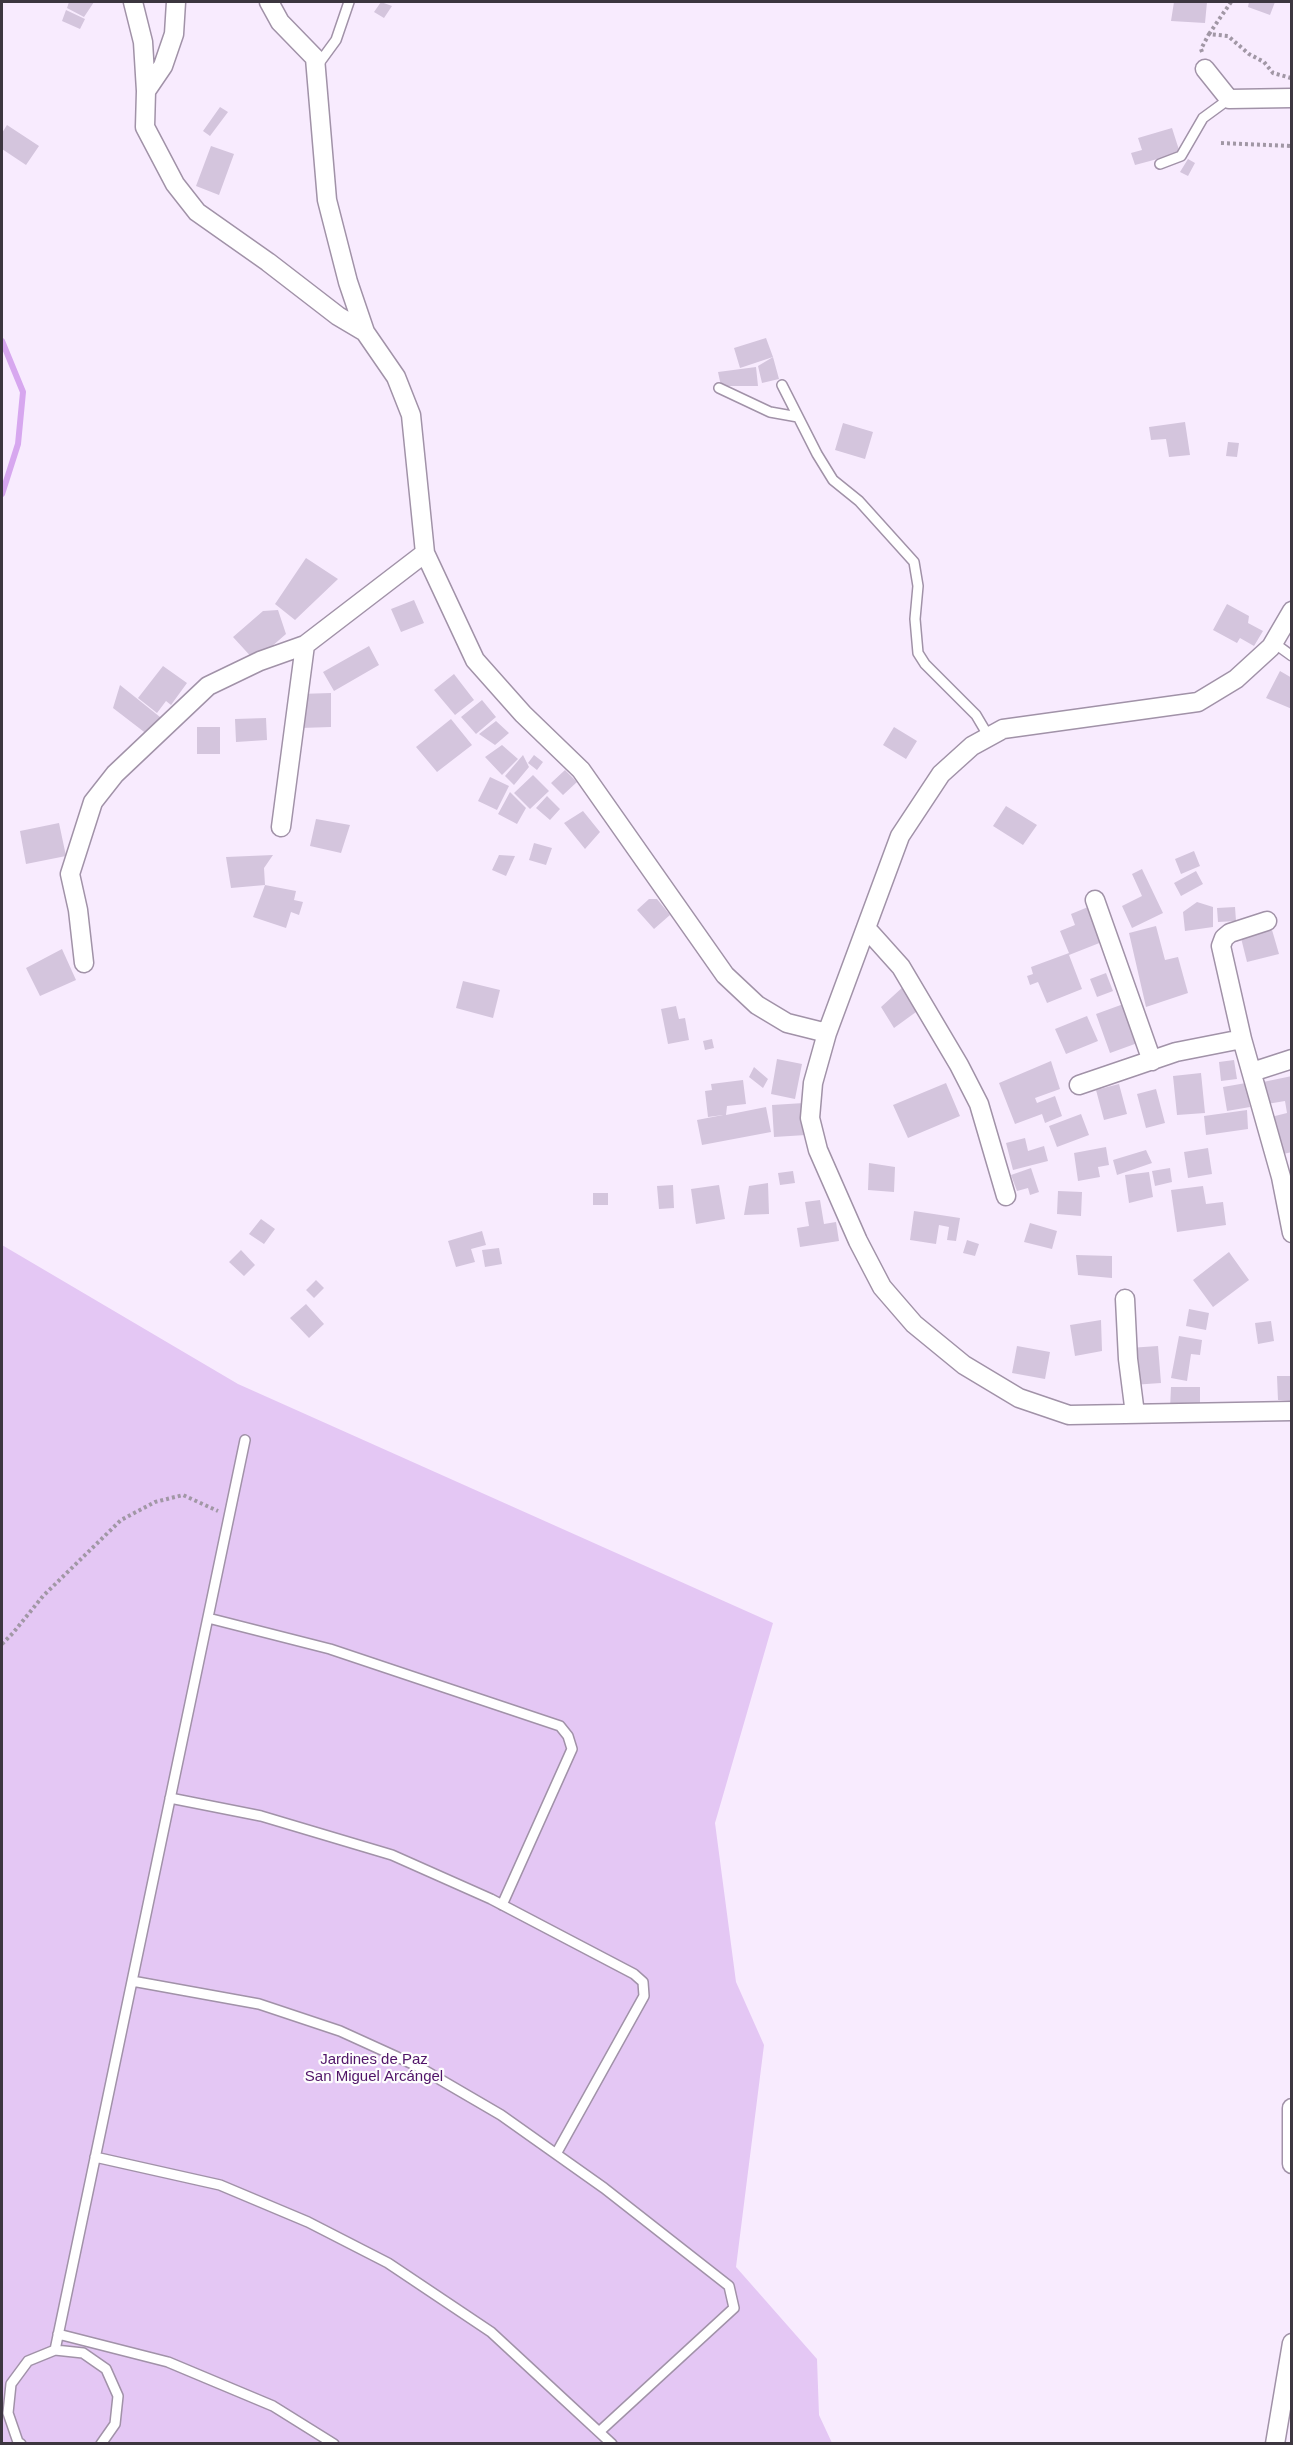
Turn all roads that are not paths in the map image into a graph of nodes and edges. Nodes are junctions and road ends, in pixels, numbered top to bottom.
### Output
1 (133, 2) edge
2 (176, 2) edge
3 (269, 2) edge
4 (350, 2) edge
5 (315, 68) junction
6 (1205, 69) road end
7 (146, 91) junction
8 (1292, 98) edge
9 (1230, 99) junction
10 (1160, 164) dead end
11 (365, 332) junction
12 (782, 385) dead end
13 (719, 388) dead end
14 (798, 417) junction
15 (425, 553) junction
16 (1292, 611) edge
17 (1274, 643) junction
18 (305, 645) junction
19 (1292, 656) edge
20 (989, 737) junction
21 (281, 827) dead end
22 (1095, 900) dead end
23 (1267, 921) dead end
24 (866, 928) junction
25 (84, 963) dead end
26 (827, 1033) junction
27 (1242, 1039) junction
28 (1292, 1059) edge
29 (1152, 1060) junction
30 (1252, 1072) junction
31 (1079, 1085) dead end
32 (1006, 1197) dead end
33 (1292, 1233) edge
34 (1125, 1299) dead end
35 (1292, 1411) edge
36 (1135, 1414) junction
37 (245, 1440) dead end
38 (208, 1618) junction
39 (170, 1798) junction
40 (502, 1905) junction
41 (132, 1981) junction
42 (1292, 2108) edge
43 (556, 2154) junction
44 (95, 2157) junction
45 (1292, 2164) edge
46 (58, 2334) junction
47 (1292, 2343) edge
48 (55, 2350) junction
49 (599, 2432) junction
50 (21, 2444) edge
51 (101, 2444) edge
52 (334, 2444) edge
53 (612, 2444) edge
54 (1275, 2444) edge

1 - 7 street
2 - 7 street
3 - 5 street
4 - 5 lane
5 - 11 street
6 - 9 street
7 - 11 street
8 - 9 street
9 - 10 lane
11 - 15 street
12 - 14 lane
13 - 14 lane
14 - 20 lane
15 - 18 street
15 - 26 street
16 - 17 street
17 - 19 lane
17 - 20 street
18 - 21 street
18 - 25 street
20 - 24 street
22 - 29 street
23 - 27 street
24 - 26 street
24 - 32 street
26 - 36 street
27 - 29 street
27 - 30 street
28 - 30 street
29 - 31 street
30 - 33 street
34 - 36 street
35 - 36 street
37 - 38 lane
38 - 39 lane
38 - 40 lane
39 - 40 lane
39 - 41 lane
40 - 43 lane
41 - 43 lane
41 - 44 lane
42 - 45 street
43 - 49 lane
44 - 46 lane
44 - 49 lane
46 - 48 lane
46 - 52 lane
47 - 54 street
48 - 50 lane
48 - 51 lane
49 - 53 lane

